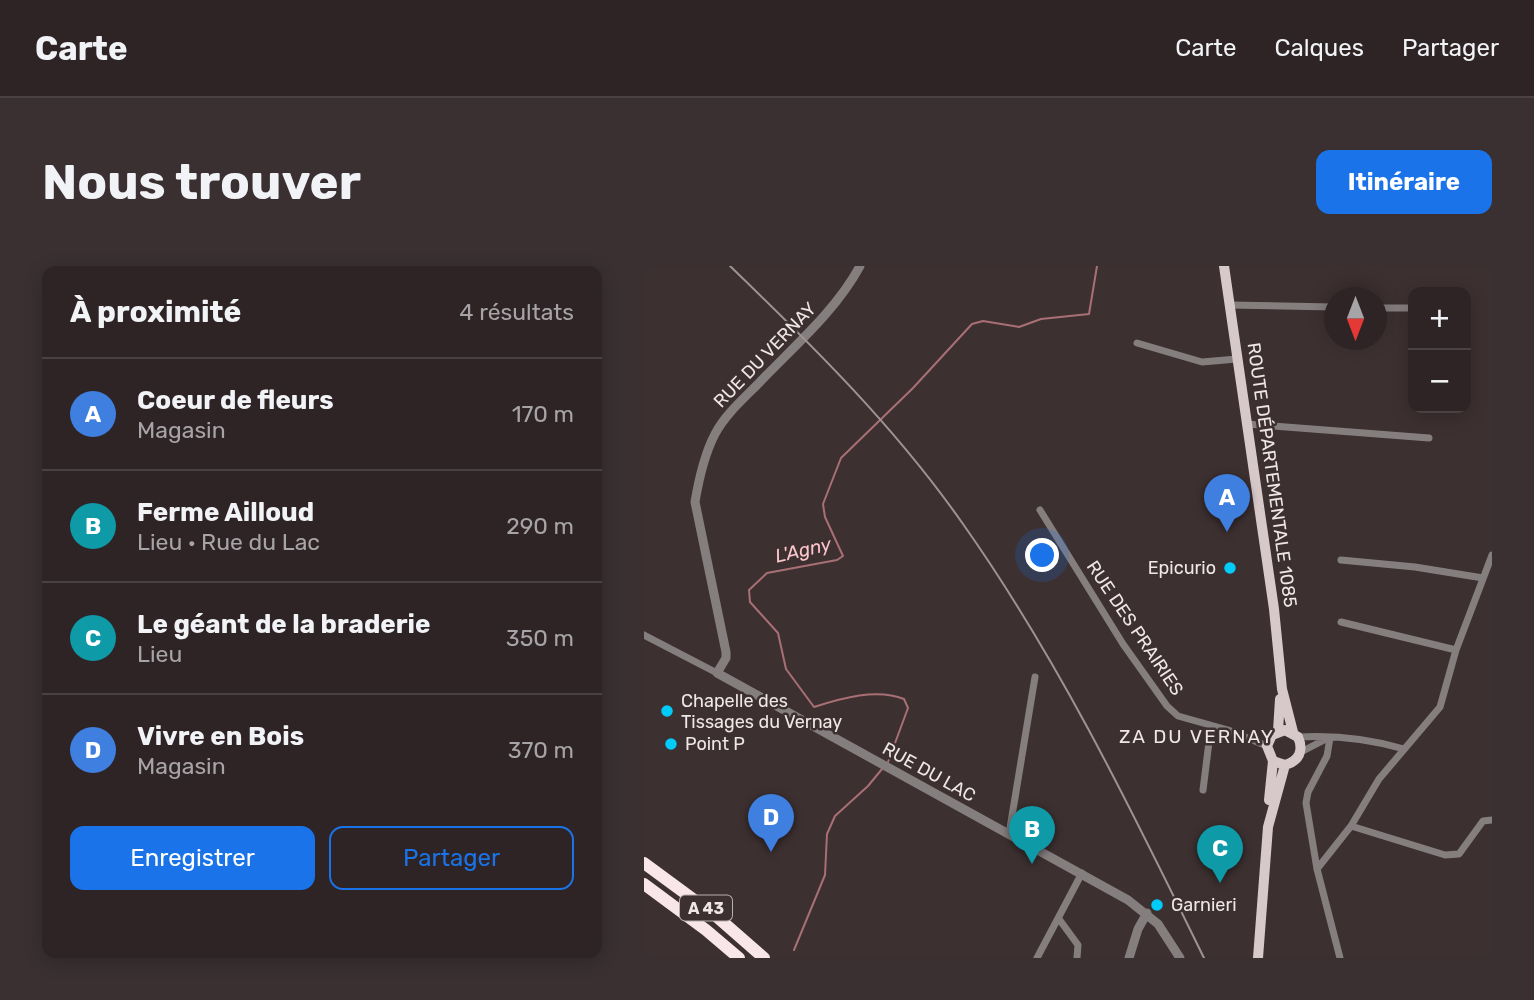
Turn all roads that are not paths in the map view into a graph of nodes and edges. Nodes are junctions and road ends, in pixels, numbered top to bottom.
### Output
1 (860, 266) edge
2 (1224, 266) edge
3 (1229, 304) junction
4 (1324, 307) edge
5 (1387, 308) edge
6 (1408, 308) edge
7 (1137, 344) dead end
8 (1237, 359) junction
9 (1247, 424) junction
10 (1429, 438) dead end
11 (1040, 510) dead end
12 (1491, 558) edge
13 (1341, 560) dead end
14 (1483, 578) junction
15 (1341, 622) dead end
16 (644, 635) edge
17 (1456, 650) junction
18 (717, 673) junction
19 (1035, 677) dead end
20 (1282, 689) junction
21 (1211, 726) junction
22 (1278, 731) junction
23 (1295, 735) junction
24 (1330, 738) junction
25 (1267, 746) junction
26 (1404, 749) junction
27 (1301, 752) junction
28 (1273, 761) junction
29 (1285, 765) junction
30 (1203, 790) dead end
31 (1492, 820) edge
32 (1351, 826) junction
33 (1268, 827) junction
34 (1009, 834) junction
35 (644, 863) edge
36 (1317, 869) junction
37 (1082, 873) junction
38 (644, 884) edge
39 (1147, 913) junction
40 (1059, 919) junction
41 (739, 958) edge
42 (764, 958) edge
43 (1037, 958) edge
44 (1077, 958) edge
45 (1129, 958) edge
46 (1180, 958) edge
47 (1258, 958) edge
48 (1340, 958) edge

1 - 18 street, RUE DU VERNAY
2 - 3 main road, ROUTE DÉPARTEMENTALE 1085
3 - 4 street
3 - 8 main road, ROUTE DÉPARTEMENTALE 1085
5 - 6 street
7 - 8 street
8 - 9 main road, ROUTE DÉPARTEMENTALE 1085
9 - 10 street
9 - 20 main road, ROUTE DÉPARTEMENTALE 1085
11 - 21 street, RUE DES PRAIRIES
12 - 14 street
13 - 14 street
14 - 17 street
15 - 17 street
16 - 18 street, RUE DU LAC
17 - 26 street
18 - 34 street, RUE DU LAC
19 - 34 street
20 - 22 main road
20 - 23 main road
21 - 25 street, RUE DES PRAIRIES
21 - 30 street
22 - 23 main road
22 - 25 main road
23 - 24 street
23 - 27 main road
24 - 26 street
24 - 27 street
24 - 36 street
25 - 28 main road
26 - 32 street
27 - 29 main road
28 - 29 main road
28 - 33 main road
29 - 33 main road
31 - 32 street
32 - 36 street
33 - 47 main road
34 - 37 street, RUE DU LAC
35 - 42 highway, A 43
36 - 48 street
37 - 39 street, RUE DU LAC
37 - 40 street
38 - 41 highway, A 43
39 - 45 street
39 - 46 street, RUE DU LAC
40 - 43 street
40 - 44 street

